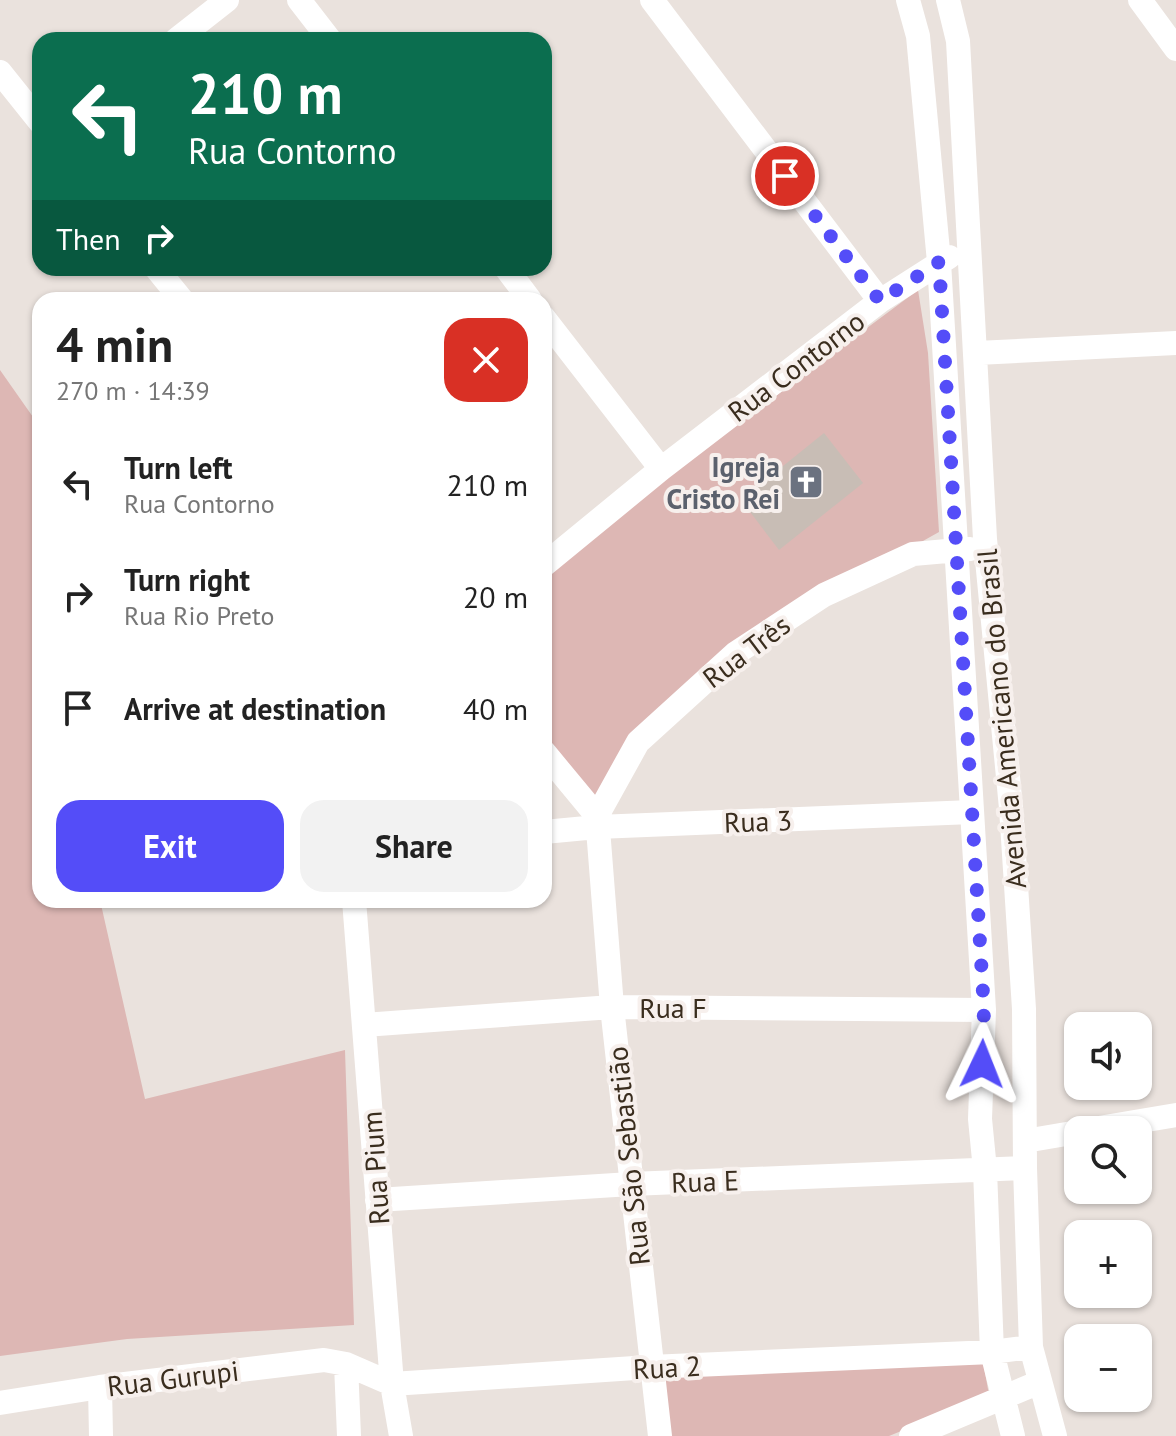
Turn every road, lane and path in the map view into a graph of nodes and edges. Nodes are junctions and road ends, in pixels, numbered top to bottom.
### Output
1 (227, 0) edge
2 (299, 0) edge
3 (652, 0) edge
4 (908, 0) edge
5 (948, 0) edge
6 (1140, 0) edge
7 (186, 32) edge
8 (324, 32) edge
9 (1176, 49) edge
10 (0, 72) edge
11 (32, 112) edge
12 (969, 248) junction
13 (939, 262) junction
14 (162, 276) edge
15 (176, 292) edge
16 (880, 301) junction
17 (552, 328) edge
18 (1176, 343) edge
19 (977, 353) junction
20 (661, 469) junction
21 (986, 548) junction
22 (957, 550) junction
23 (552, 558) edge
24 (552, 763) edge
25 (972, 812) junction
26 (597, 822) junction
27 (552, 830) edge
28 (355, 908) edge
29 (612, 1007) junction
30 (984, 1010) junction
31 (364, 1025) junction
32 (1176, 1115) edge
33 (1152, 1119) edge
34 (1064, 1134) edge
35 (1025, 1141) junction
36 (1025, 1168) junction
37 (985, 1170) junction
38 (631, 1184) junction
39 (377, 1200) junction
40 (1031, 1347) junction
41 (992, 1352) junction
42 (346, 1364) junction
43 (650, 1367) junction
44 (1040, 1382) junction
45 (392, 1384) junction
46 (100, 1387) junction
47 (1001, 1397) junction
48 (0, 1403) edge
49 (101, 1436) edge
50 (349, 1436) edge
51 (401, 1436) edge
52 (660, 1436) edge
53 (911, 1436) edge
54 (1013, 1436) edge
55 (1055, 1436) edge

1 - 7 street
2 - 8 street
3 - 16 street
4 - 13 street, Avenida Americano do Brasil
5 - 12 street, Avenida Americano do Brasil
6 - 9 street
10 - 11 street
12 - 13 street, Rua Contorno
12 - 19 street, Avenida Americano do Brasil
13 - 16 street, Rua Contorno
13 - 22 street, Avenida Americano do Brasil
14 - 15 street
16 - 20 street, Rua Contorno
17 - 20 street
18 - 19 street
19 - 21 street, Avenida Americano do Brasil
20 - 23 street, Rua Contorno
21 - 22 street, Rua Três
21 - 35 street, Avenida Americano do Brasil
22 - 25 street, Avenida Americano do Brasil
22 - 26 street, Rua Três
24 - 26 street
25 - 26 street, Rua 3
25 - 30 street, Avenida Americano do Brasil
26 - 27 street, Rua 3
26 - 29 street, Rua São Sebastião
28 - 31 street, Rua Pium
29 - 30 street, Rua F
29 - 31 street, Rua F
29 - 38 street, Rua São Sebastião
30 - 37 street, Avenida Americano do Brasil
31 - 39 street, Rua Pium
32 - 33 street
34 - 35 street
35 - 36 street, Avenida Americano do Brasil
36 - 37 street, Rua E
36 - 40 street, Avenida Americano do Brasil
37 - 38 street, Rua E
37 - 41 street, Avenida Americano do Brasil
38 - 39 street, Rua E
38 - 43 street, Rua São Sebastião
39 - 45 street, Rua Pium
40 - 41 street, Rua 2
40 - 44 street, Avenida Americano do Brasil
41 - 43 street, Rua 2
41 - 47 street, Avenida Americano do Brasil
42 - 45 street, Rua 2
42 - 46 street, Rua Gurupi
42 - 50 street
43 - 45 street, Rua 2
43 - 52 street, Rua São Sebastião
44 - 47 street
44 - 55 street, Avenida Americano do Brasil
45 - 51 street, Rua Pium
46 - 48 street, Rua Gurupi
46 - 49 street
47 - 53 street
47 - 54 street, Avenida Americano do Brasil

